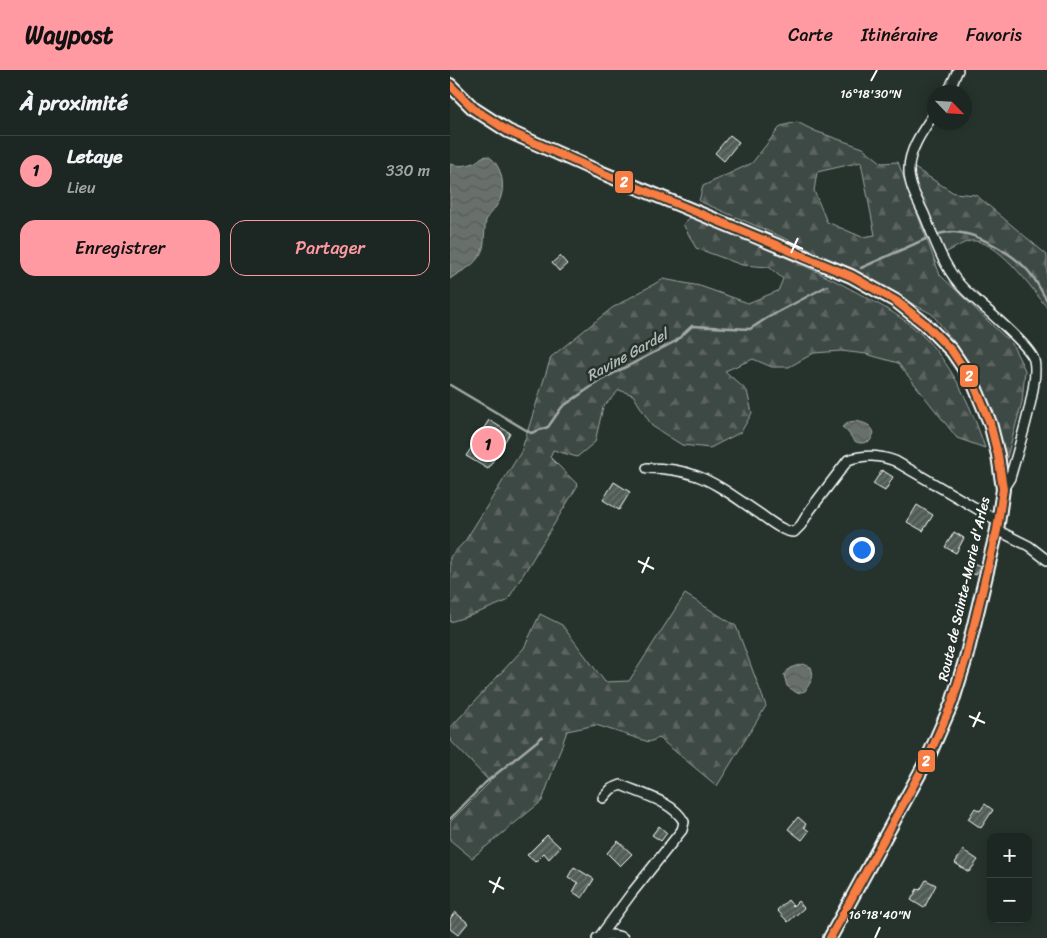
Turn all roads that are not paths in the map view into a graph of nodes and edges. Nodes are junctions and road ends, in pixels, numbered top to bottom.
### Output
1 (958, 70) edge
2 (450, 85) edge
3 (951, 85) edge
4 (927, 125) edge
5 (646, 468) dead end
6 (1003, 489) junction
7 (997, 525) junction
8 (1047, 560) edge
9 (604, 798) dead end
10 (598, 937) edge
11 (623, 938) edge
12 (830, 938) edge

1 - 3 street
2 - 6 main road, Route de Sainte-Marie d'Arles
4 - 6 street
5 - 7 street
6 - 7 main road, Route de Sainte-Marie d'Arles
7 - 8 street
7 - 12 main road, Route de Sainte-Marie d'Arles
9 - 10 street
10 - 11 street

